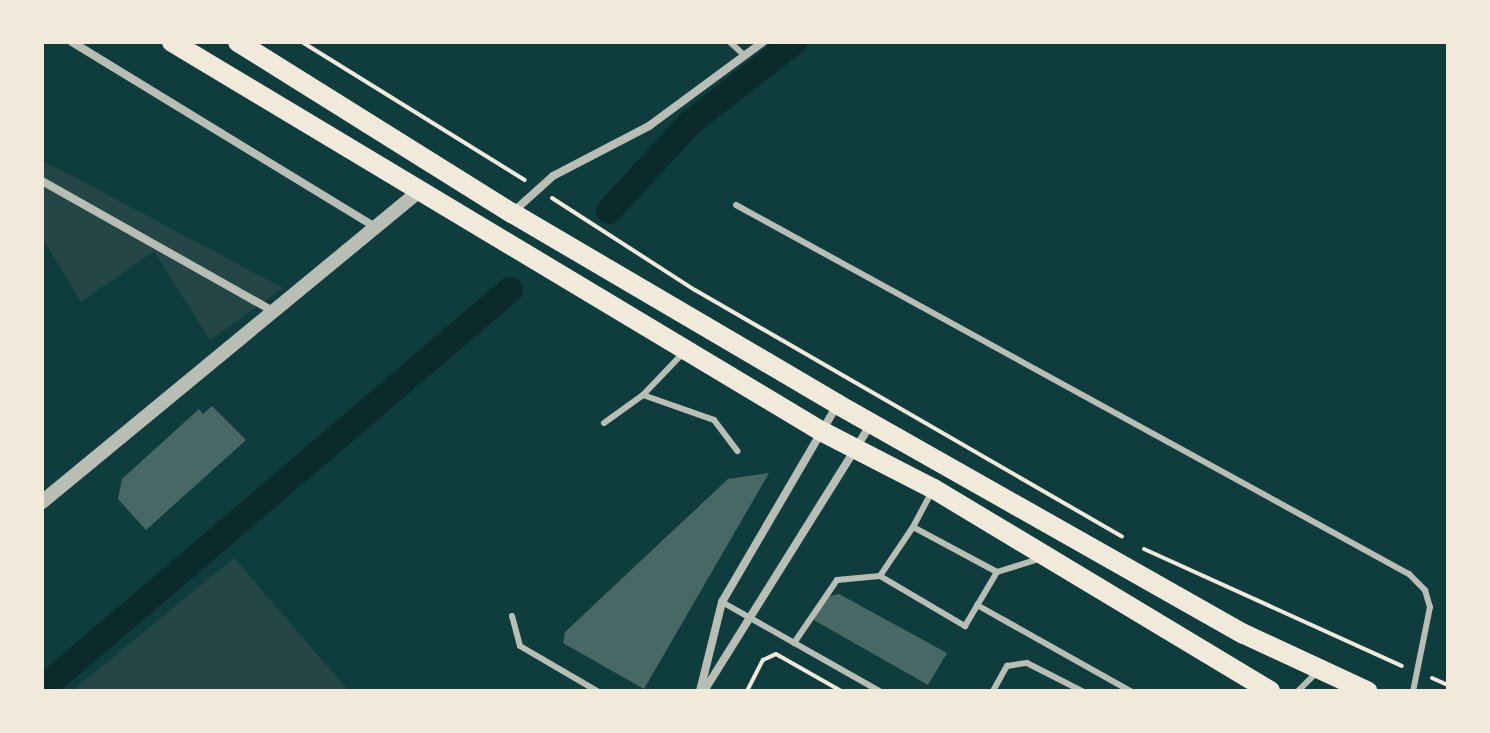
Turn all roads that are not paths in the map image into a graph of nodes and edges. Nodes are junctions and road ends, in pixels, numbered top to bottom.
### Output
1 (72, 42) edge
2 (238, 42) edge
3 (730, 42) edge
4 (763, 42) edge
5 (174, 44) edge
6 (745, 56) junction
7 (42, 181) edge
8 (420, 190) junction
9 (736, 205) dead end
10 (512, 213) junction
11 (375, 227) junction
12 (274, 312) junction
13 (687, 349) junction
14 (643, 395) junction
15 (837, 404) junction
16 (604, 423) dead end
17 (872, 424) junction
18 (821, 431) junction
19 (856, 450) junction
20 (737, 451) dead end
21 (934, 489) junction
22 (42, 502) edge
23 (913, 527) junction
24 (1044, 558) junction
25 (997, 572) junction
26 (880, 576) junction
27 (722, 602) junction
28 (977, 605) junction
29 (512, 616) dead end
30 (751, 619) junction
31 (794, 643) junction
32 (1323, 673) junction
33 (597, 691) edge
34 (702, 691) edge
35 (879, 691) edge
36 (993, 691) edge
37 (1082, 691) edge
38 (1130, 691) edge
39 (1270, 691) edge
40 (1298, 691) edge
41 (1367, 691) edge
42 (1413, 691) edge

1 - 11 street
2 - 10 main road
3 - 6 lane
4 - 6 street
5 - 8 main road
6 - 10 street
7 - 12 street
8 - 11 street
8 - 13 main road
9 - 42 lane
10 - 15 main road
11 - 12 street
12 - 22 street
13 - 14 lane
13 - 18 main road
14 - 16 lane
14 - 20 lane
15 - 17 main road
15 - 18 street
17 - 19 street
17 - 32 main road
18 - 19 main road
18 - 27 street
19 - 21 main road
19 - 30 street
21 - 23 lane
21 - 24 main road
23 - 25 lane
23 - 26 lane
24 - 25 lane
24 - 39 main road
25 - 28 lane
26 - 28 lane
26 - 31 lane
27 - 30 lane
27 - 34 street
28 - 38 lane
29 - 33 lane
30 - 31 lane
30 - 34 street
31 - 35 lane
32 - 40 lane
32 - 41 main road
36 - 37 lane

